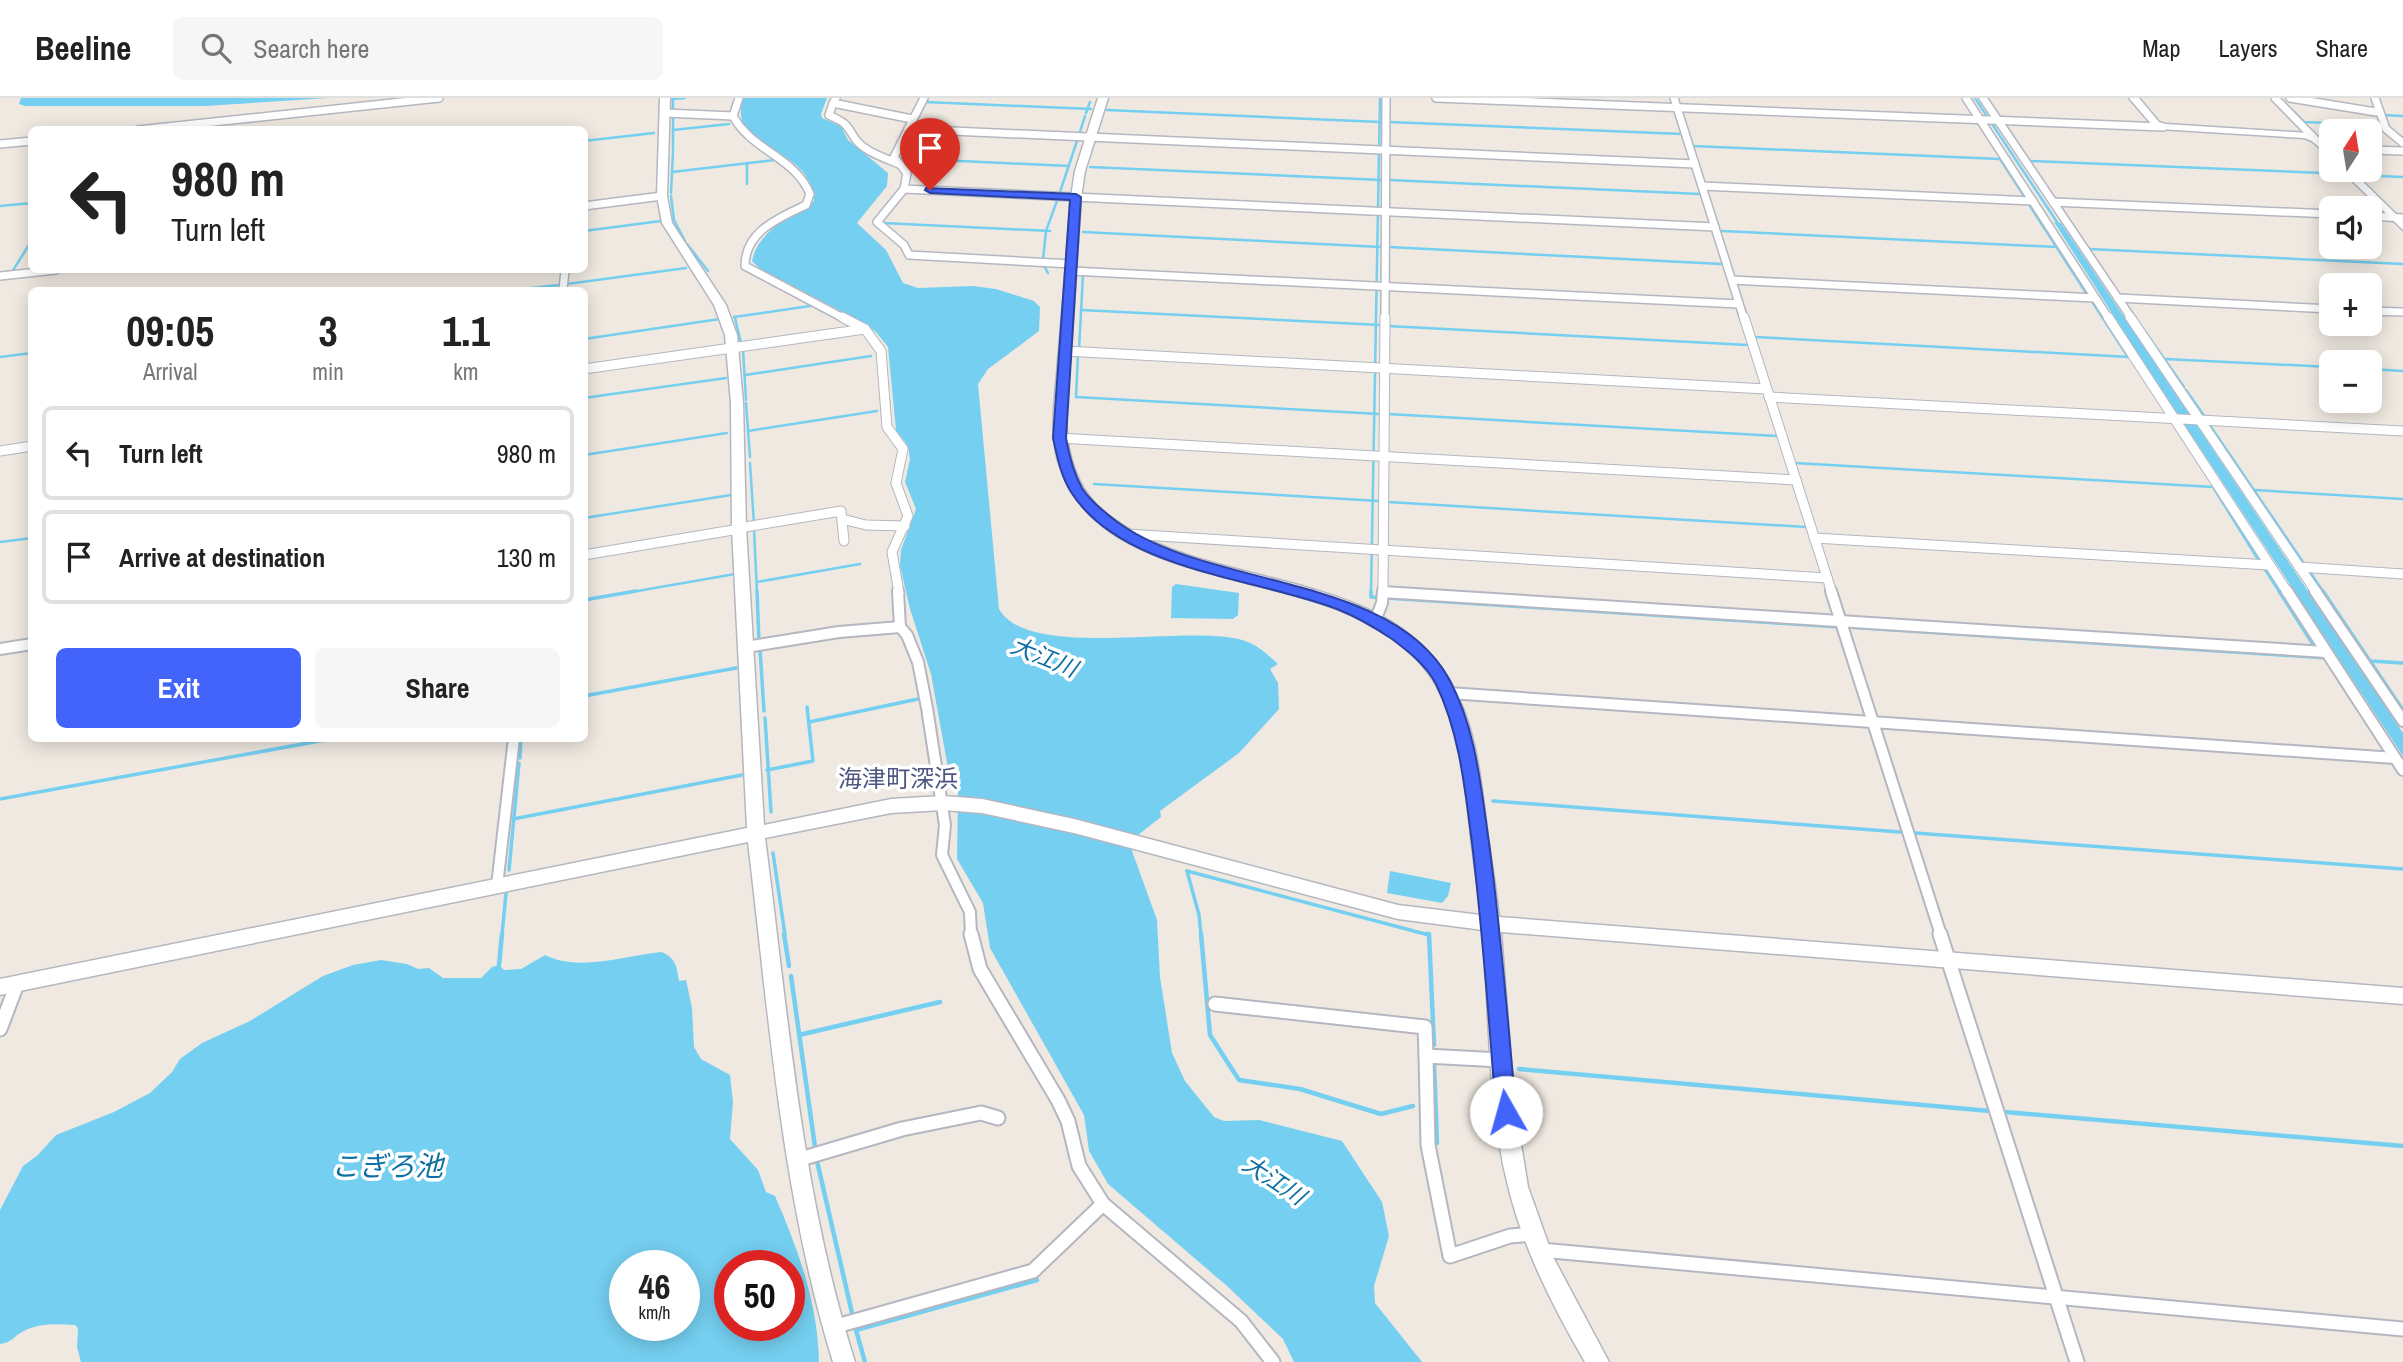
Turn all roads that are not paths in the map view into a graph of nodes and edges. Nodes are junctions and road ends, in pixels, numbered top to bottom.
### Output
1 (439, 98) edge
2 (665, 98) edge
3 (739, 98) edge
4 (924, 98) edge
5 (1103, 98) edge
6 (1386, 98) edge
7 (1436, 98) edge
8 (1674, 98) edge
9 (1966, 98) edge
10 (1983, 98) edge
11 (2134, 98) edge
12 (2275, 98) edge
13 (2290, 98) edge
14 (2375, 98) edge
15 (834, 100) edge
16 (1677, 108) junction
17 (2376, 112) junction
18 (665, 113) junction
19 (733, 116) junction
20 (912, 120) junction
21 (1982, 120) junction
22 (1998, 121) junction
23 (176, 126) edge
24 (2163, 127) junction
25 (908, 129) junction
26 (1090, 136) junction
27 (2315, 139) junction
28 (28, 141) edge
29 (2319, 142) edge
30 (2403, 143) edge
31 (0, 144) edge
32 (1381, 149) junction
33 (2382, 150) edge
34 (2403, 151) edge
35 (1695, 164) junction
36 (901, 165) junction
37 (2359, 182) edge
38 (1702, 186) junction
39 (904, 189) junction
40 (662, 196) junction
41 (1076, 197) junction
42 (2033, 201) junction
43 (2053, 202) junction
44 (588, 205) edge
45 (1381, 211) junction
46 (2319, 213) edge
47 (2398, 218) edge
48 (1715, 227) junction
49 (2403, 228) edge
50 (1072, 267) junction
51 (28, 273) edge
52 (0, 276) edge
53 (1732, 280) junction
54 (1380, 285) junction
55 (2095, 298) junction
56 (2118, 298) junction
57 (1739, 304) junction
58 (2319, 308) edge
59 (2382, 312) edge
60 (2403, 313) edge
61 (865, 328) junction
62 (733, 348) junction
63 (1065, 351) junction
64 (588, 368) edge
65 (1379, 368) junction
66 (1768, 393) junction
67 (2177, 419) junction
68 (2199, 420) junction
69 (2403, 431) edge
70 (1059, 438) junction
71 (28, 447) edge
72 (0, 451) edge
73 (1382, 456) junction
74 (1796, 480) junction
75 (842, 519) junction
76 (905, 526) junction
77 (739, 529) junction
78 (1124, 534) junction
79 (1814, 538) junction
80 (844, 541) dead end
81 (1376, 549) junction
82 (588, 554) edge
83 (2269, 565) junction
84 (2299, 567) junction
85 (2403, 574) edge
86 (1827, 578) junction
87 (1382, 596) junction
88 (1375, 621) junction
89 (1842, 625) junction
90 (900, 627) junction
91 (28, 645) edge
92 (746, 647) junction
93 (0, 649) edge
94 (2329, 657) junction
95 (1449, 693) junction
96 (2403, 721) edge
97 (1873, 722) junction
98 (514, 742) edge
99 (2395, 758) junction
100 (2403, 771) edge
101 (948, 803) junction
102 (756, 835) junction
103 (497, 886) junction
104 (1491, 924) junction
105 (1949, 961) junction
106 (8, 986) edge
107 (2403, 996) edge
108 (1215, 1004) dead end
109 (0, 1029) edge
110 (1426, 1056) junction
111 (1500, 1060) junction
112 (998, 1118) dead end
113 (797, 1160) junction
114 (1103, 1204) junction
115 (1535, 1234) junction
116 (1541, 1250) junction
117 (2056, 1295) junction
118 (833, 1327) junction
119 (2403, 1329) edge
120 (844, 1362) edge
121 (1273, 1362) edge
122 (1598, 1362) edge
123 (2077, 1362) edge

1 - 23 street
2 - 18 street
3 - 19 street
4 - 20 street
5 - 26 street
6 - 32 street
7 - 16 street
8 - 16 street
9 - 21 street
10 - 22 street
11 - 24 street
12 - 27 street
13 - 17 street
14 - 17 street
15 - 20 street
15 - 36 street
16 - 21 street
16 - 35 street
17 - 30 street
18 - 19 street
18 - 40 street
19 - 61 street
20 - 25 street
21 - 22 street
21 - 42 street
22 - 24 street
22 - 43 street
24 - 27 street
25 - 26 street
25 - 36 street
26 - 32 street
26 - 41 street
27 - 29 street
28 - 31 street
32 - 35 street
32 - 45 street
33 - 34 street
35 - 38 street
36 - 39 street
37 - 47 street
38 - 42 street
38 - 48 street
39 - 41 street
39 - 50 street
40 - 44 street
40 - 62 street
41 - 45 street
41 - 50 street
42 - 55 street
43 - 46 street
43 - 56 street
45 - 48 street
45 - 54 street
47 - 49 street
48 - 53 street
50 - 54 street
50 - 63 street
51 - 52 street
53 - 55 street
53 - 57 street
54 - 57 street
54 - 65 street
55 - 67 street
56 - 58 street
56 - 68 street
57 - 66 street
59 - 60 street
61 - 62 street
61 - 76 street
62 - 64 street
62 - 77 street
63 - 65 street
63 - 70 street
65 - 66 street
65 - 73 street
66 - 67 street
66 - 74 street
67 - 68 street
67 - 83 street
68 - 69 street
68 - 84 street
70 - 73 street
70 - 78 street
71 - 72 street
73 - 74 street
73 - 81 street
74 - 79 street
75 - 76 street
75 - 77 street
75 - 80 street
76 - 90 street
77 - 82 street
77 - 92 street
78 - 81 street
78 - 88 street
79 - 83 street
79 - 86 street
81 - 86 street
81 - 87 street
83 - 94 street
84 - 85 street
84 - 96 street
86 - 89 street
87 - 88 street
87 - 89 street
88 - 95 street
89 - 94 street
89 - 97 street
90 - 92 street
90 - 101 street
91 - 93 street
92 - 102 street
94 - 99 street
95 - 97 street
95 - 104 street
97 - 99 street
97 - 105 street
98 - 103 street
99 - 100 street
101 - 102 street
101 - 104 street
101 - 114 street
102 - 103 street
102 - 113 street
103 - 106 street
104 - 105 street
104 - 111 street
105 - 107 street
105 - 117 street
106 - 109 street
108 - 110 street
110 - 111 street
110 - 115 street
111 - 115 street
112 - 113 street
113 - 118 street
114 - 118 street
114 - 121 street
115 - 116 street
116 - 117 street
116 - 122 street
117 - 119 street
117 - 123 street
118 - 120 street

